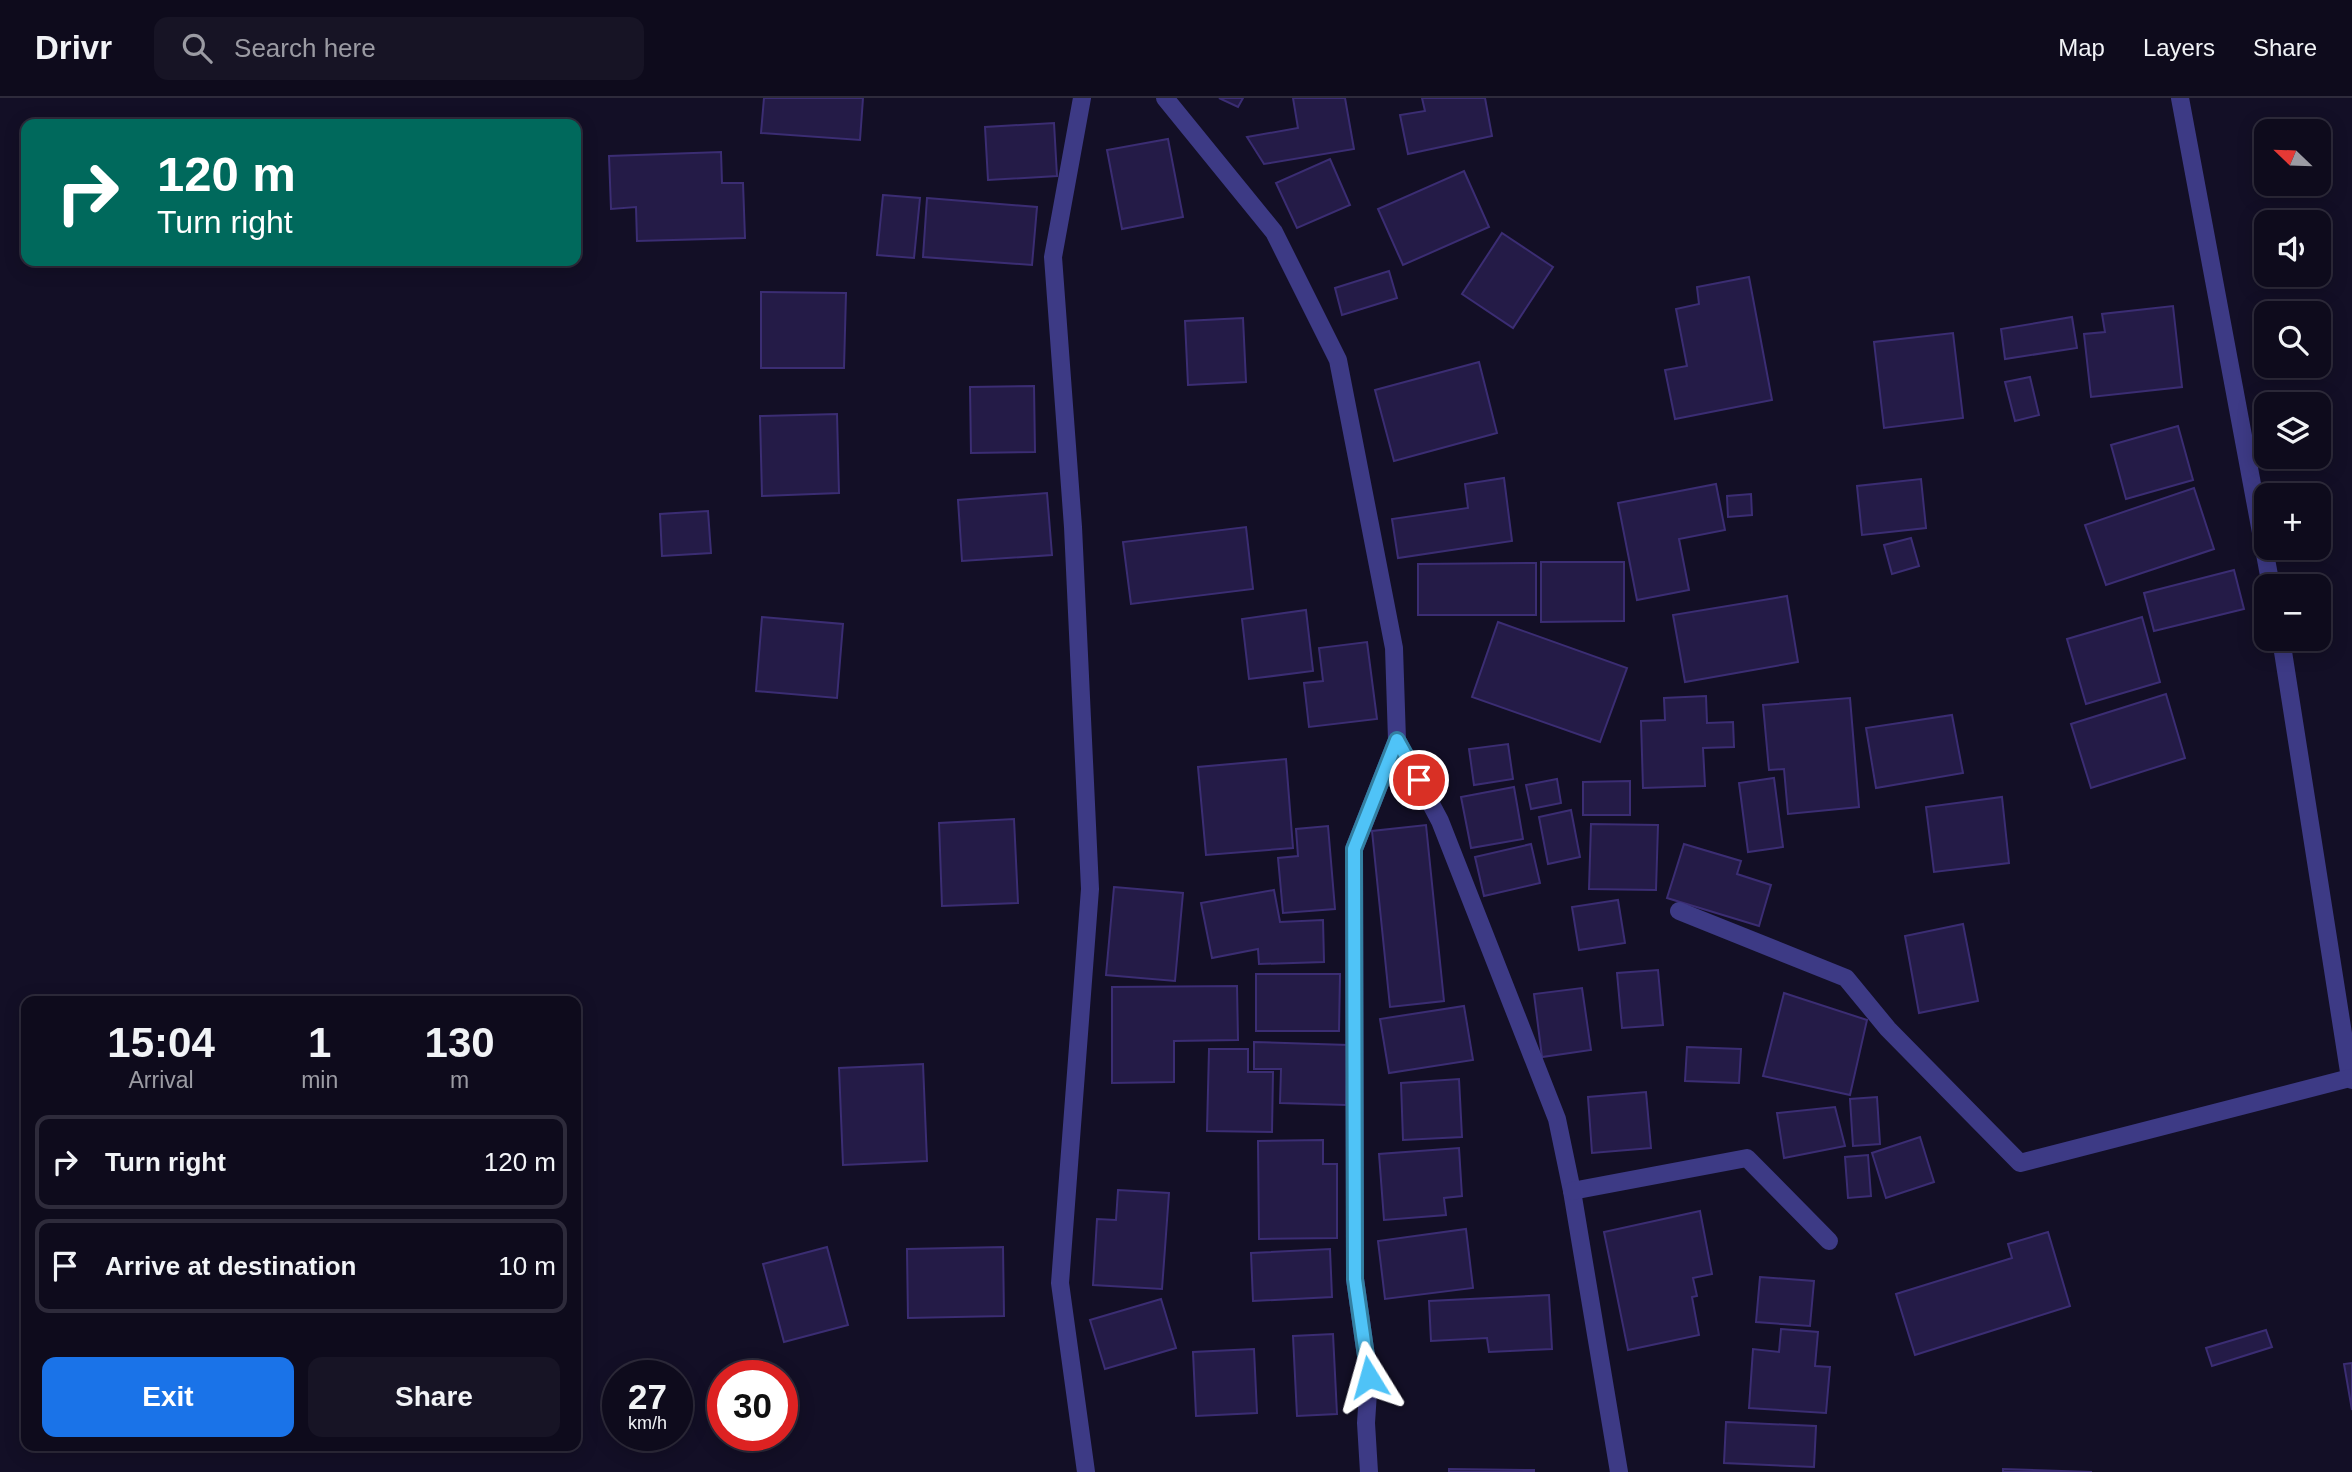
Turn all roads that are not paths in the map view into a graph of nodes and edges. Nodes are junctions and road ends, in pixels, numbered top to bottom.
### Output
1 (1082, 98) edge
2 (1165, 98) edge
3 (2180, 98) edge
4 (2269, 574) edge
5 (2283, 651) edge
6 (1397, 740) junction
7 (1679, 911) dead end
8 (2351, 1079) edge
9 (1572, 1191) junction
10 (1829, 1241) dead end
11 (1086, 1472) edge
12 (1369, 1472) edge
13 (1619, 1472) edge

1 - 11 street
2 - 6 street
3 - 4 street
5 - 8 street
6 - 9 street
6 - 12 street
7 - 8 street
9 - 10 street
9 - 13 street

